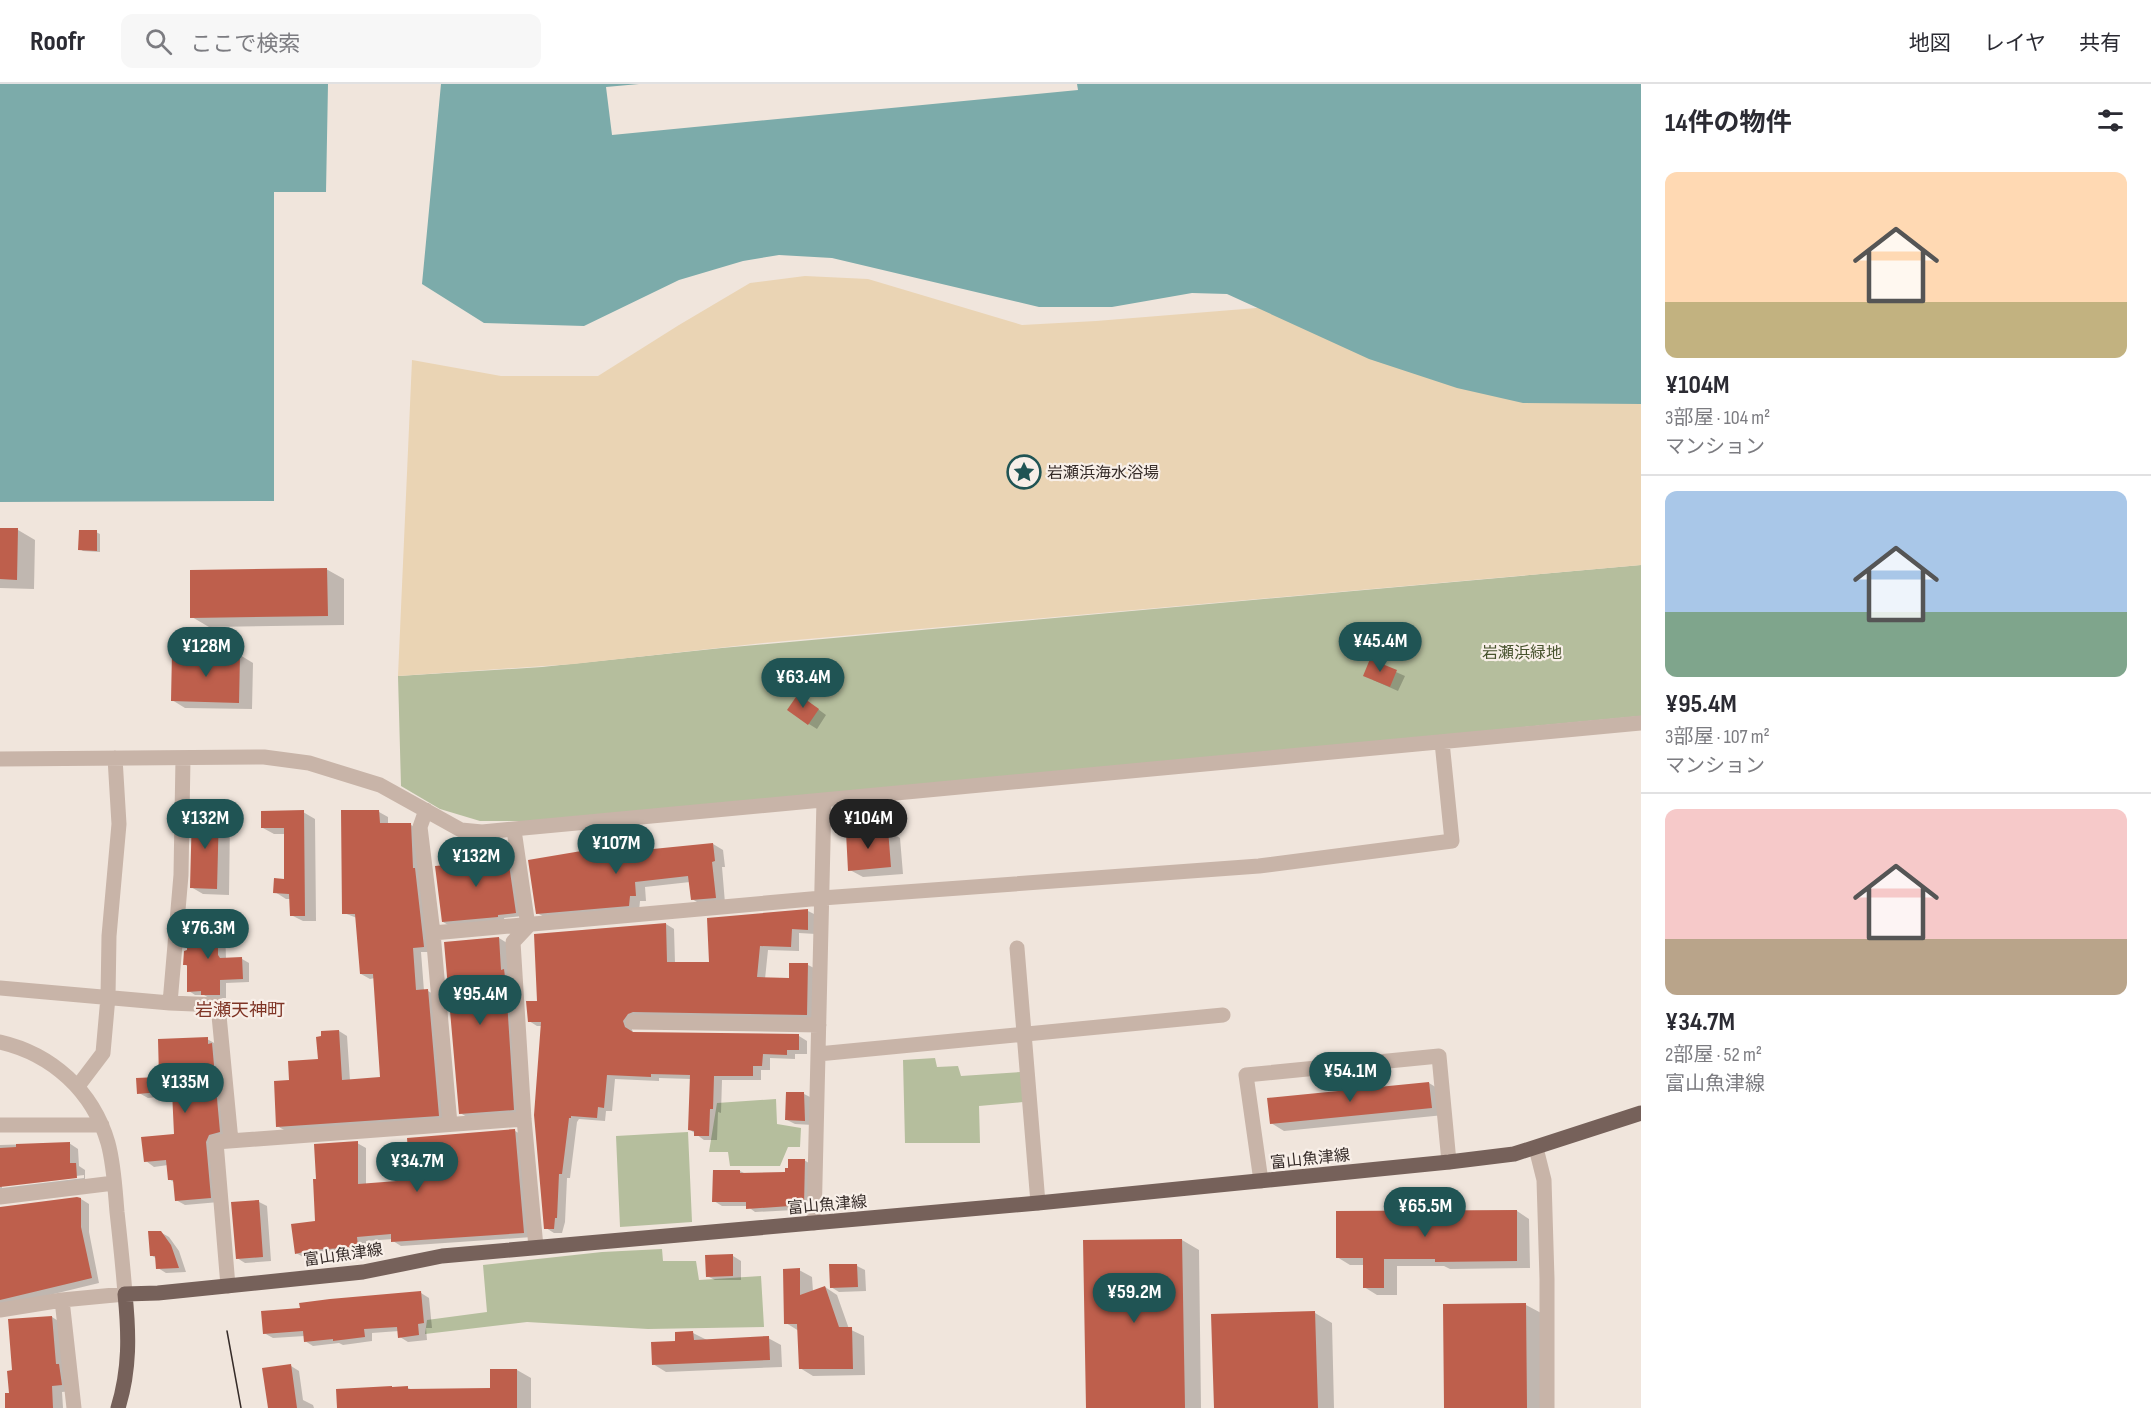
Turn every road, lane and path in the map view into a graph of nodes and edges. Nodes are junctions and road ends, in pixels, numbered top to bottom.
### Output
1 (1641, 723) edge
2 (1442, 742) junction
3 (115, 758) junction
4 (183, 758) junction
5 (0, 759) edge
6 (824, 800) junction
7 (426, 810) junction
8 (514, 830) junction
9 (822, 898) junction
10 (528, 926) junction
11 (433, 933) junction
12 (1017, 948) dead end
13 (0, 988) edge
14 (108, 997) junction
15 (170, 1003) junction
16 (1223, 1015) dead end
17 (633, 1022) dead end
18 (819, 1025) junction
19 (1023, 1035) junction
20 (0, 1042) edge
21 (818, 1054) junction
22 (78, 1086) junction
23 (1641, 1113) edge
24 (524, 1119) junction
25 (450, 1124) junction
26 (0, 1125) edge
27 (102, 1125) junction
28 (231, 1141) junction
29 (1536, 1148) junction
30 (1449, 1162) junction
31 (1261, 1181) junction
32 (114, 1183) junction
33 (0, 1197) edge
34 (1038, 1203) junction
35 (814, 1223) junction
36 (536, 1247) junction
37 (228, 1286) junction
38 (126, 1294) junction
39 (62, 1300) junction
40 (0, 1310) edge
41 (74, 1408) edge
42 (118, 1408) edge
43 (1547, 1408) edge

1 - 2 street
2 - 6 street
2 - 9 street
3 - 4 street
3 - 5 street
3 - 14 street
4 - 7 street
4 - 15 street
6 - 8 street
6 - 9 street
7 - 8 street
7 - 11 street
8 - 10 street
9 - 10 street
9 - 18 street
10 - 11 street
10 - 24 street
11 - 25 street
12 - 19 street
13 - 14 street
14 - 15 street
14 - 22 street
15 - 28 street
16 - 19 street
17 - 18 street
18 - 21 street
19 - 21 street
19 - 34 street
20 - 22 street
21 - 35 street
22 - 27 street
23 - 29 main road, 富山魚津線
24 - 25 street
24 - 36 street
25 - 28 street
26 - 27 street
27 - 32 street
28 - 37 street
29 - 30 main road, 富山魚津線
29 - 43 street
30 - 31 main road, 富山魚津線
30 - 31 street
31 - 34 main road, 富山魚津線
32 - 33 street
32 - 38 street
34 - 35 main road, 富山魚津線
35 - 36 main road, 富山魚津線
36 - 37 main road, 富山魚津線
37 - 38 main road, 富山魚津線
38 - 39 street
38 - 42 main road
39 - 40 street
39 - 41 street

